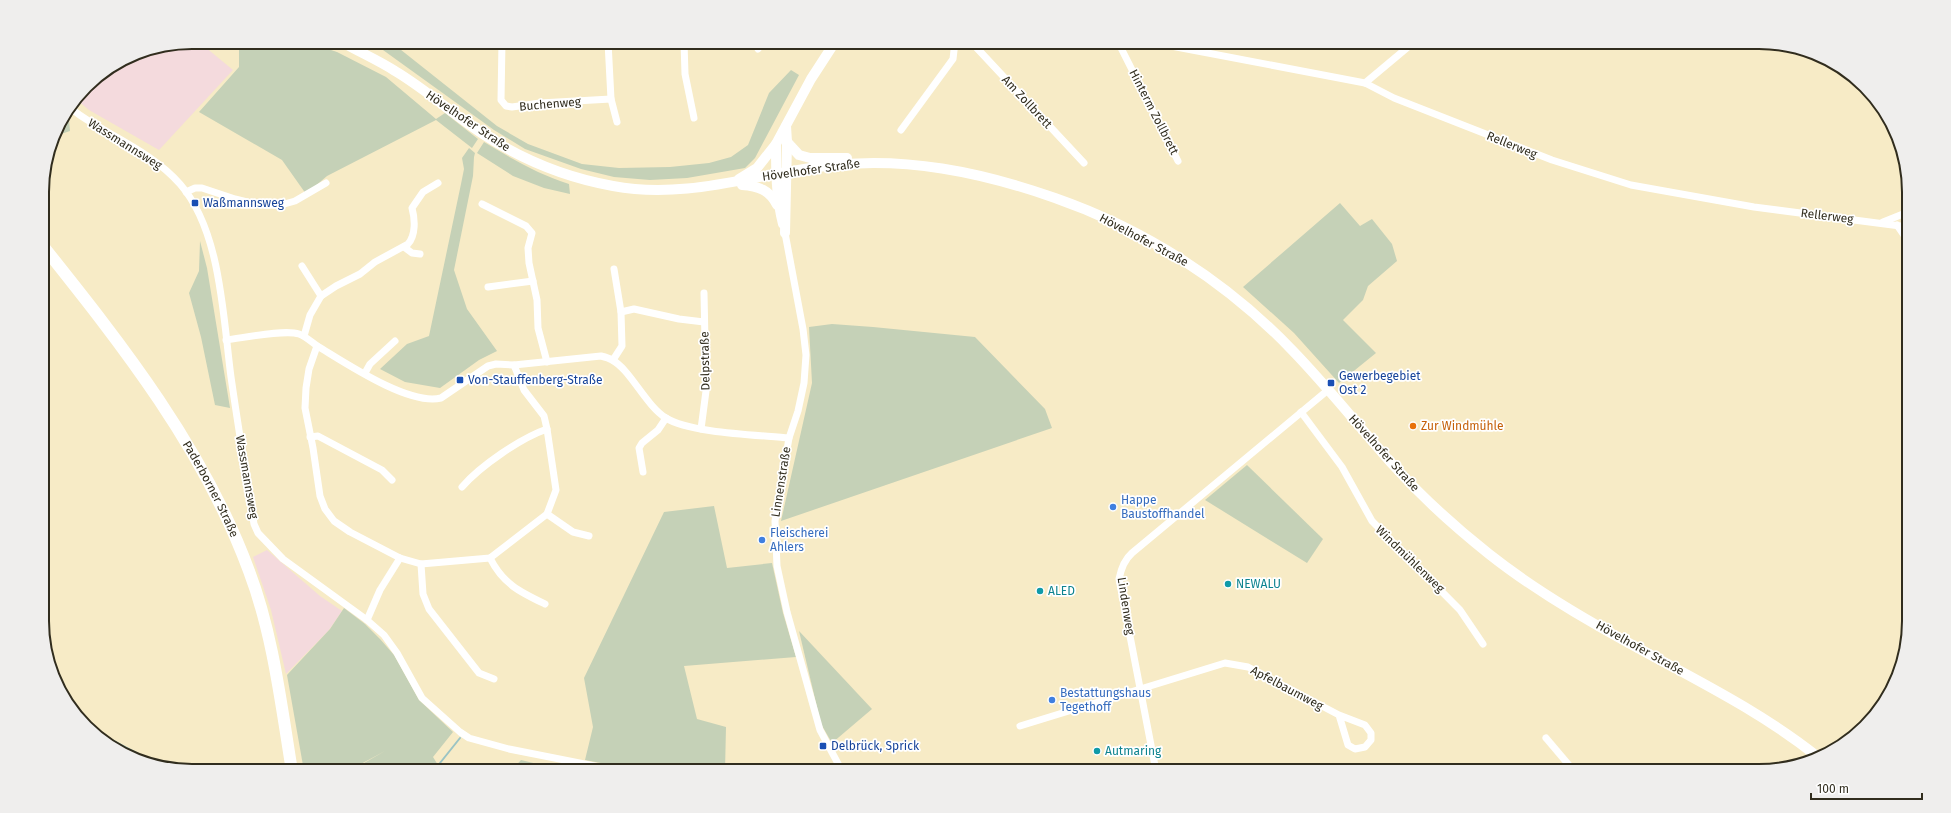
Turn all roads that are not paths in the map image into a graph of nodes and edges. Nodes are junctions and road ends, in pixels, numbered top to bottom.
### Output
1 (355, 49) edge
2 (502, 49) edge
3 (608, 49) edge
4 (684, 49) edge
5 (831, 49) edge
6 (954, 49) edge
7 (976, 49) edge
8 (1122, 49) edge
9 (1187, 49) edge
10 (1406, 49) edge
11 (1365, 83) junction
12 (611, 99) junction
13 (75, 111) edge
14 (694, 118) dead end
15 (617, 122) dead end
16 (786, 126) junction
17 (902, 130) dead end
18 (787, 142) junction
19 (776, 144) junction
20 (1178, 161) dead end
21 (863, 162) junction
22 (1084, 163) dead end
23 (786, 172) junction
24 (776, 174) junction
25 (326, 183) dead end
26 (438, 184) dead end
27 (730, 184) junction
28 (186, 192) junction
29 (482, 204) dead end
30 (779, 209) junction
31 (1902, 214) edge
32 (1881, 223) junction
33 (1897, 225) junction
34 (1902, 226) edge
35 (1902, 232) edge
36 (785, 233) junction
37 (404, 247) junction
38 (49, 254) edge
39 (420, 254) dead end
40 (302, 266) dead end
41 (614, 269) dead end
42 (533, 281) junction
43 (488, 287) dead end
44 (704, 293) dead end
45 (321, 296) junction
46 (621, 312) junction
47 (704, 322) junction
48 (304, 336) junction
49 (226, 340) junction
50 (395, 341) dead end
51 (318, 346) junction
52 (613, 360) junction
53 (547, 362) junction
54 (514, 365) junction
55 (364, 373) junction
56 (1328, 390) junction
57 (1301, 412) junction
58 (666, 418) junction
59 (547, 429) junction
60 (701, 429) junction
61 (310, 437) junction
62 (789, 438) junction
63 (643, 472) dead end
64 (392, 480) dead end
65 (462, 487) dead end
66 (547, 514) junction
67 (589, 536) dead end
68 (400, 558) junction
69 (490, 558) junction
70 (422, 564) junction
71 (545, 604) dead end
72 (367, 620) junction
73 (1483, 644) dead end
74 (494, 679) dead end
75 (1141, 688) junction
76 (1339, 715) junction
77 (1020, 726) dead end
78 (1546, 738) dead end
79 (1813, 753) edge
80 (291, 764) edge
81 (585, 764) edge
82 (838, 764) edge
83 (1155, 764) edge
84 (1569, 764) edge

1 - 27 main road, Hövelhofer Straße
2 - 12 street, Buchenweg
3 - 12 street
4 - 14 street
5 - 16 main road
6 - 17 street
7 - 22 street, Am Zollbrett
8 - 20 street, Hinterm Zollbrett
9 - 11 street, Rellerweg
10 - 11 street
11 - 32 street, Rellerweg
12 - 15 street
13 - 28 street, Wassmannsweg
16 - 18 main road
16 - 19 main road
18 - 21 main road
18 - 23 main road
19 - 24 main road
19 - 27 main road
21 - 23 main road, Hövelhofer Straße
21 - 56 main road, Hövelhofer Straße
23 - 24 main road, Hövelhofer Straße
23 - 36 main road
24 - 27 main road, Hövelhofer Straße
24 - 30 main road
25 - 28 street
26 - 37 street
27 - 30 main road
28 - 49 street, Wassmannsweg
29 - 42 street
30 - 36 main road
31 - 32 street, Rellerweg
32 - 33 street, Rellerweg
33 - 34 street, Rellerweg
33 - 35 street
36 - 62 street, Linnenstraße
37 - 39 street
37 - 45 street
38 - 80 main road, Paderborner Straße
40 - 45 street
41 - 46 street
42 - 43 street
42 - 53 street
44 - 47 street, Delpstraße
45 - 48 street
46 - 47 street
46 - 52 street
47 - 60 street, Delpstraße
48 - 49 street
48 - 51 street
49 - 72 street, Wassmannsweg
50 - 55 street
51 - 55 street
51 - 61 street
52 - 53 street
52 - 58 street
53 - 54 street
54 - 55 street
54 - 59 street
56 - 57 street, Lindenweg
56 - 79 main road, Hövelhofer Straße
57 - 73 street, Windmühlenweg
57 - 75 street, Lindenweg
58 - 60 street
58 - 63 street
59 - 65 street
59 - 66 street
60 - 62 street
61 - 64 street
61 - 68 street
62 - 82 street, Linnenstraße
66 - 67 street
66 - 69 street
68 - 70 street
68 - 72 street
69 - 70 street
69 - 71 street
70 - 74 street
72 - 81 street, Wassmannsweg
75 - 76 street, Apfelbaumweg
75 - 77 street, Apfelbaumweg
75 - 83 street, Lindenweg
76 - 76 street, Apfelbaumweg
78 - 84 street

